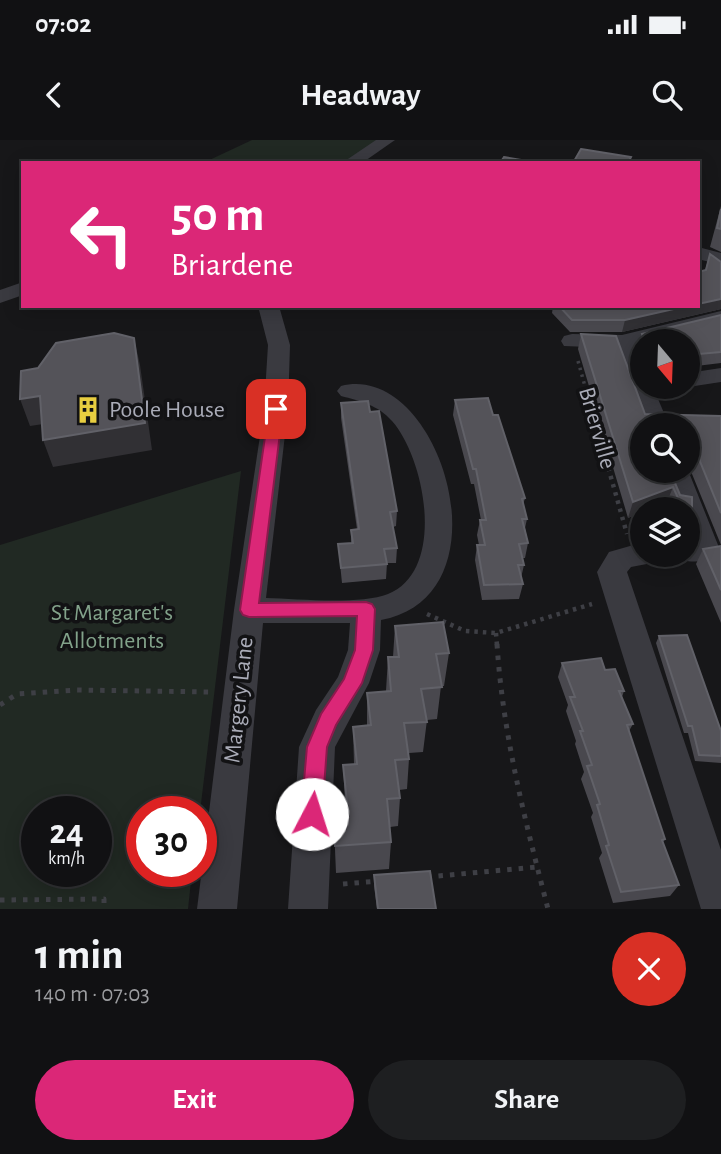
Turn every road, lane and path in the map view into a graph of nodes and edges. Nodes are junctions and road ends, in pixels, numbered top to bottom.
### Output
1 (387, 140) edge
2 (353, 161) edge
3 (700, 254) edge
4 (721, 259) edge
5 (21, 289) edge
6 (0, 297) edge
7 (269, 308) edge
8 (721, 317) edge
9 (572, 341) joint
10 (622, 342) junction
11 (630, 360) edge
12 (721, 375) edge
13 (700, 378) edge
14 (349, 391) dead end
15 (700, 535) edge
16 (630, 544) edge
17 (700, 550) edge
18 (630, 556) edge
19 (400, 602) junction
20 (592, 603) dead end
21 (366, 609) junction
22 (249, 610) junction
23 (496, 634) junction
24 (240, 692) junction
25 (0, 705) edge
26 (537, 867) junction
27 (415, 878) edge
28 (388, 880) edge
29 (307, 898) edge
30 (0, 900) edge
31 (104, 909) edge
32 (217, 909) edge
33 (548, 909) edge
34 (721, 909) edge

1 - 2 street
3 - 4 street
5 - 6 street
7 - 22 street, Margery Lane
8 - 10 street
9 - 10 street
9 - 16 path, Brierville
10 - 11 street
12 - 13 street
14 - 19 street
15 - 17 street
18 - 34 street
19 - 21 street
19 - 23 path
20 - 23 path
21 - 22 street
21 - 29 street
22 - 24 street, Margery Lane
23 - 26 path
24 - 25 path
24 - 32 street, Margery Lane
26 - 27 path
26 - 33 path
28 - 29 path
30 - 31 path

